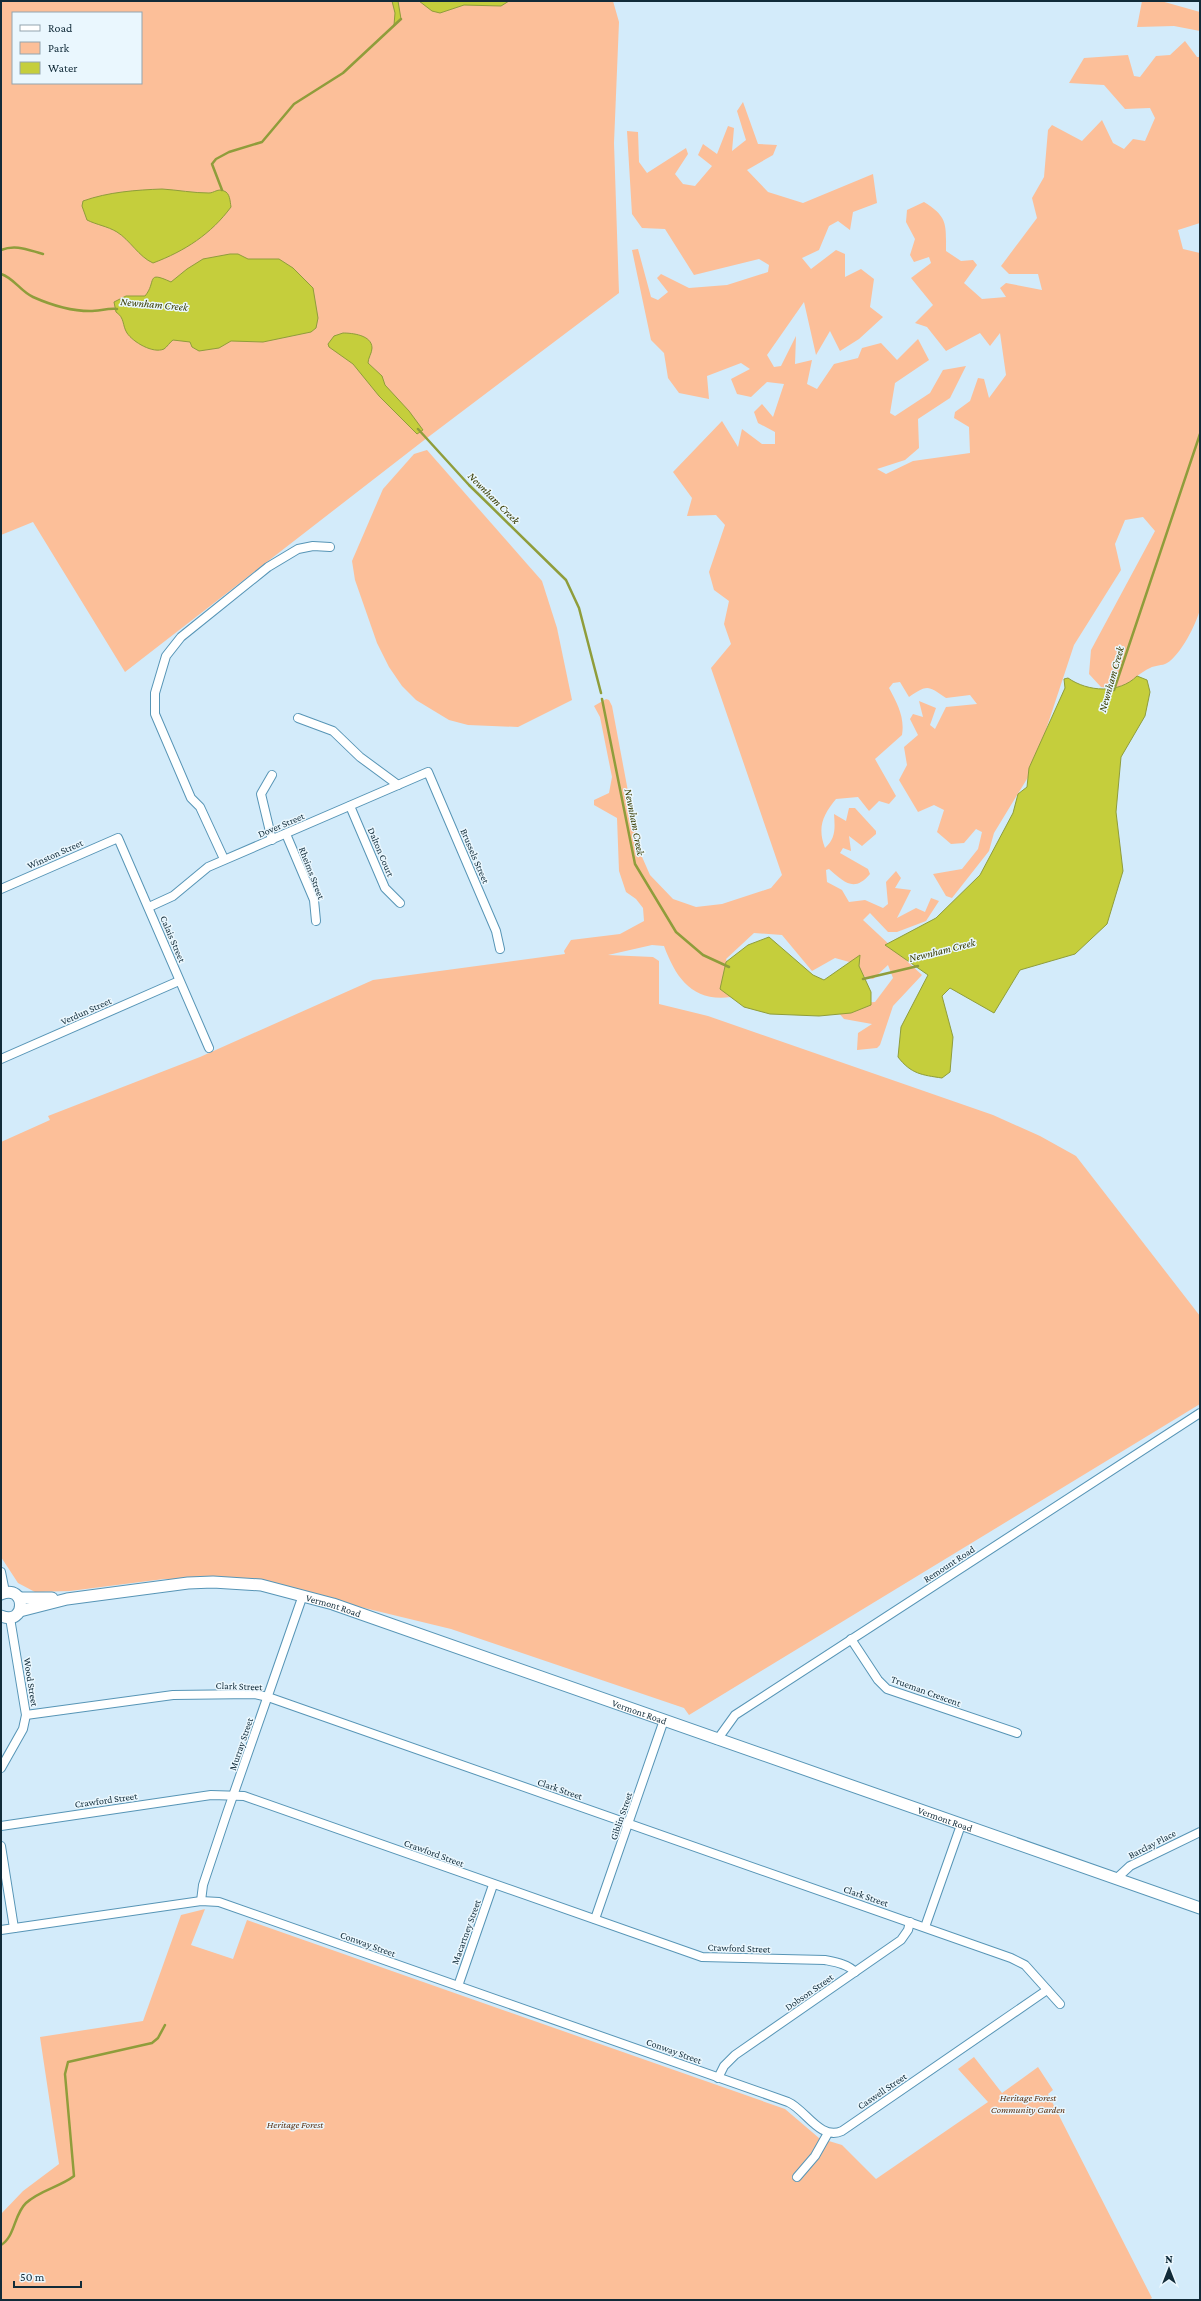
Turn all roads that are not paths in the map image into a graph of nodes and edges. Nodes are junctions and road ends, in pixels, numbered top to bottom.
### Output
1 (330, 547) dead end
2 (298, 718) dead end
3 (428, 772) joint
4 (272, 775) dead end
5 (398, 785) junction
6 (350, 806) junction
7 (286, 834) junction
8 (118, 838) joint
9 (272, 840) junction
10 (224, 859) junction
11 (1, 889) edge
12 (400, 903) dead end
13 (149, 907) junction
14 (316, 922) dead end
15 (500, 949) dead end
16 (179, 981) junction
17 (209, 1048) dead end
18 (1, 1059) edge
19 (1200, 1413) edge
20 (1, 1572) edge
21 (3, 1593) edge
22 (303, 1595) junction
23 (19, 1598) junction
24 (67, 1599) junction
25 (20, 1610) junction
26 (5, 1617) edge
27 (851, 1639) junction
28 (268, 1697) junction
29 (26, 1715) junction
30 (664, 1720) junction
31 (1017, 1733) dead end
32 (717, 1740) junction
33 (1, 1768) edge
34 (234, 1795) junction
35 (629, 1823) junction
36 (961, 1825) junction
37 (1, 1826) edge
38 (1200, 1832) edge
39 (1, 1846) edge
40 (1116, 1879) junction
41 (493, 1885) junction
42 (201, 1901) junction
43 (1200, 1908) edge
44 (595, 1919) junction
45 (910, 1922) junction
46 (925, 1927) junction
47 (14, 1928) junction
48 (1, 1930) edge
49 (855, 1972) junction
50 (458, 1986) junction
51 (1047, 1990) junction
52 (1060, 2004) dead end
53 (718, 2078) junction
54 (828, 2133) junction
55 (797, 2177) dead end

1 - 10 street
2 - 5 street
3 - 5 street, Dover Street
3 - 15 street, Brussels Street
4 - 9 street
5 - 6 street, Dover Street
6 - 7 street, Dover Street
6 - 12 street, Dalton Court
7 - 9 street, Dover Street
7 - 14 street, Rheims Street
8 - 11 street, Winston Street
8 - 13 street, Calais Street
9 - 10 street, Dover Street
10 - 13 street, Dover Street
13 - 16 street, Calais Street
16 - 17 street, Calais Street
16 - 18 street, Verdun Street
19 - 27 street, Remount Road
20 - 21 street
21 - 23 street, Vermont Road
22 - 24 street, Vermont Road
22 - 28 street, Murray Street
22 - 30 street, Vermont Road
23 - 24 street, Vermont Road
23 - 25 street
24 - 25 street, Vermont Road
25 - 26 street, Vermont Road
26 - 29 street, Wood Street
27 - 31 street, Trueman Crescent
27 - 32 street, Remount Road
28 - 29 street, Clark Street
28 - 34 street, Murray Street
28 - 35 street, Clark Street
29 - 33 street, Wood Street
30 - 32 street, Vermont Road
30 - 35 street, Giblin Street
32 - 36 street, Vermont Road
34 - 37 street, Crawford Street
34 - 41 street, Crawford Street
34 - 42 street, Murray Street
35 - 44 street, Giblin Street
35 - 45 street, Clark Street
36 - 40 street, Vermont Road
36 - 46 street
38 - 40 street, Barclay Place
39 - 47 street
40 - 43 street, Vermont Road
41 - 44 street, Crawford Street
41 - 50 street, Macartney Street
42 - 47 street, Conway Street
42 - 50 street, Conway Street
44 - 49 street, Crawford Street
45 - 46 street, Clark Street
45 - 49 street, Dobson Street
46 - 51 street, Clark Street
47 - 48 street, Conway Street
49 - 53 street, Dobson Street
50 - 53 street, Conway Street
51 - 52 street, Clark Street
51 - 54 street, Caswell Street
53 - 54 street
54 - 55 street

